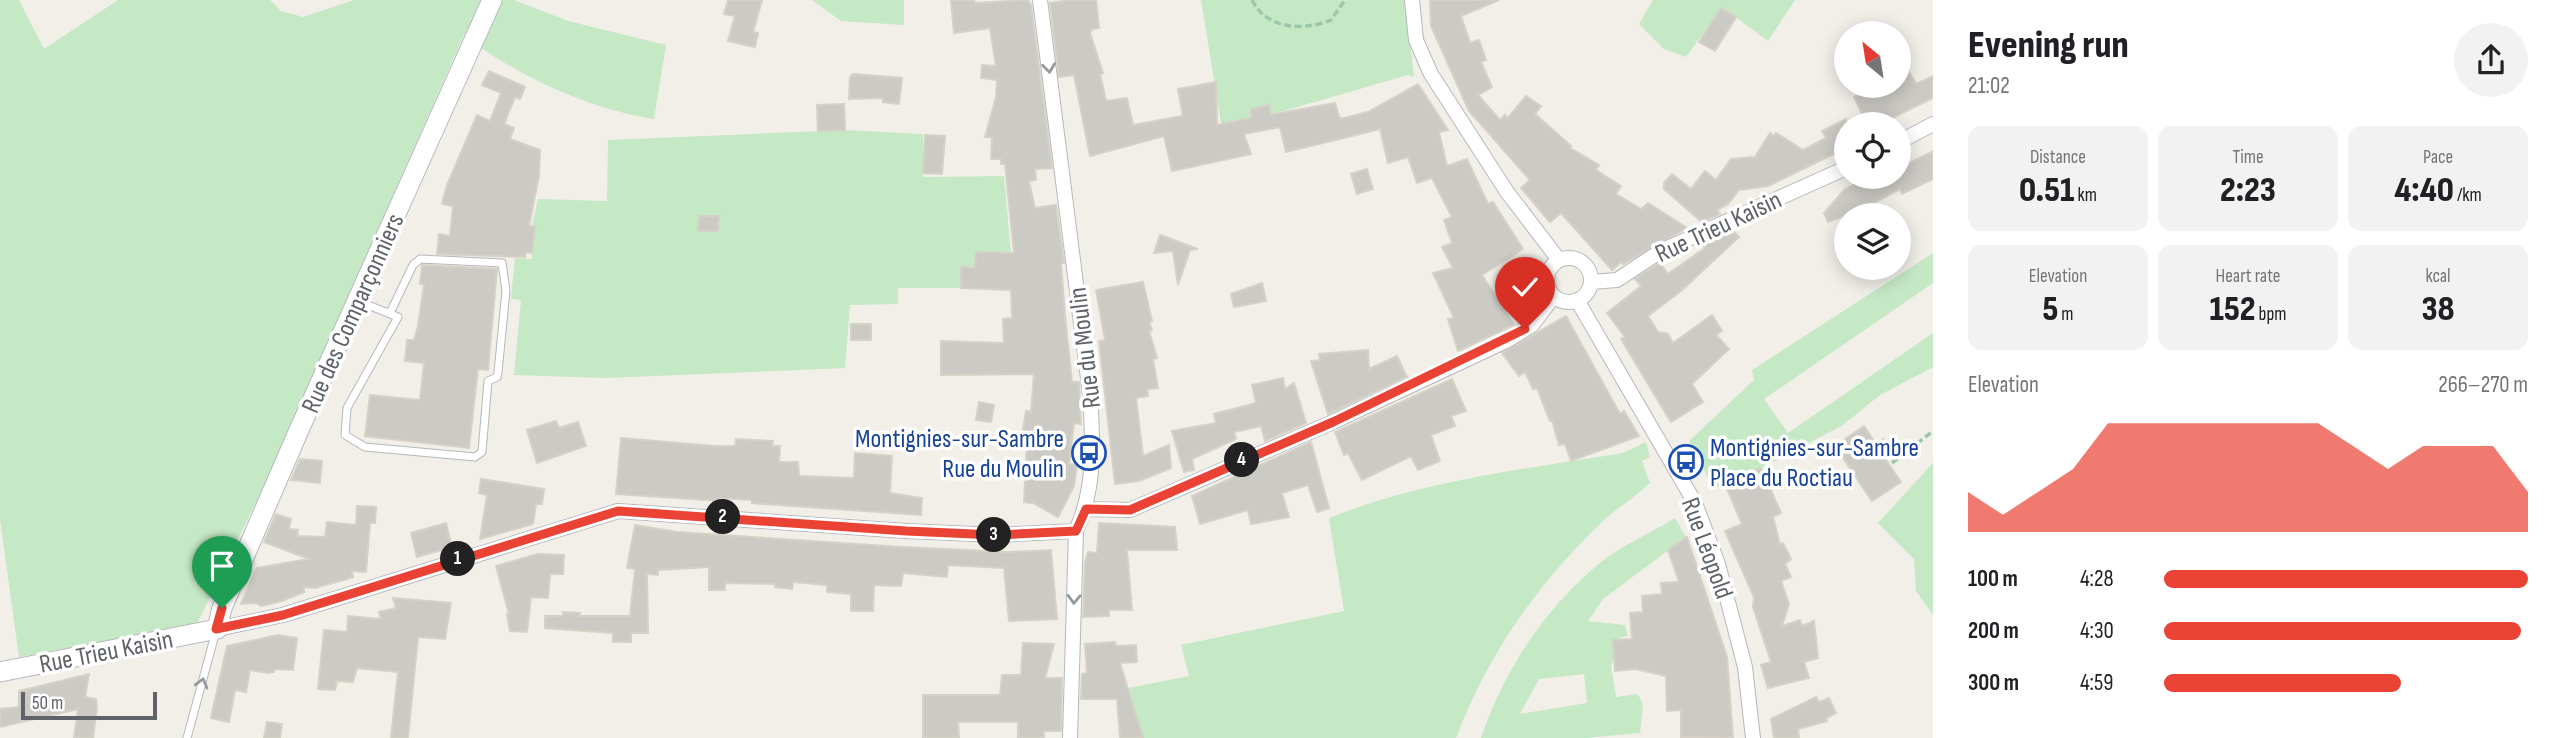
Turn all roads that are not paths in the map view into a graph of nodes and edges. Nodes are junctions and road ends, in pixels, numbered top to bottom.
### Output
1 (492, 0) edge
2 (1040, 0) edge
3 (1412, 0) edge
4 (1933, 124) edge
5 (1911, 136) edge
6 (1834, 173) edge
7 (1559, 260) junction
8 (1591, 282) junction
9 (1554, 296) junction
10 (358, 300) junction
11 (1577, 300) junction
12 (390, 313) junction
13 (1086, 509) junction
14 (1076, 531) junction
15 (216, 629) junction
16 (0, 671) edge
17 (187, 738) edge
18 (1070, 738) edge
19 (1753, 738) edge

1 - 10 street, Rue des Comparçonniers
2 -> 13 street, Rue du Moulin
3 - 7 street
4 - 5 street
6 - 8 street, Rue Trieu Kaisin
7 - 8 street
7 - 9 street
8 - 11 street
9 - 11 street
9 - 13 street
10 - 12 lane
10 - 15 street, Rue des Comparçonniers
11 - 19 street, Rue Léopold
12 - 12 lane
13 - 14 street, Rue du Moulin
14 - 15 street, Rue Trieu Kaisin
14 -> 18 street, Rue du Moulin
15 - 16 street, Rue Trieu Kaisin
17 -> 15 lane

